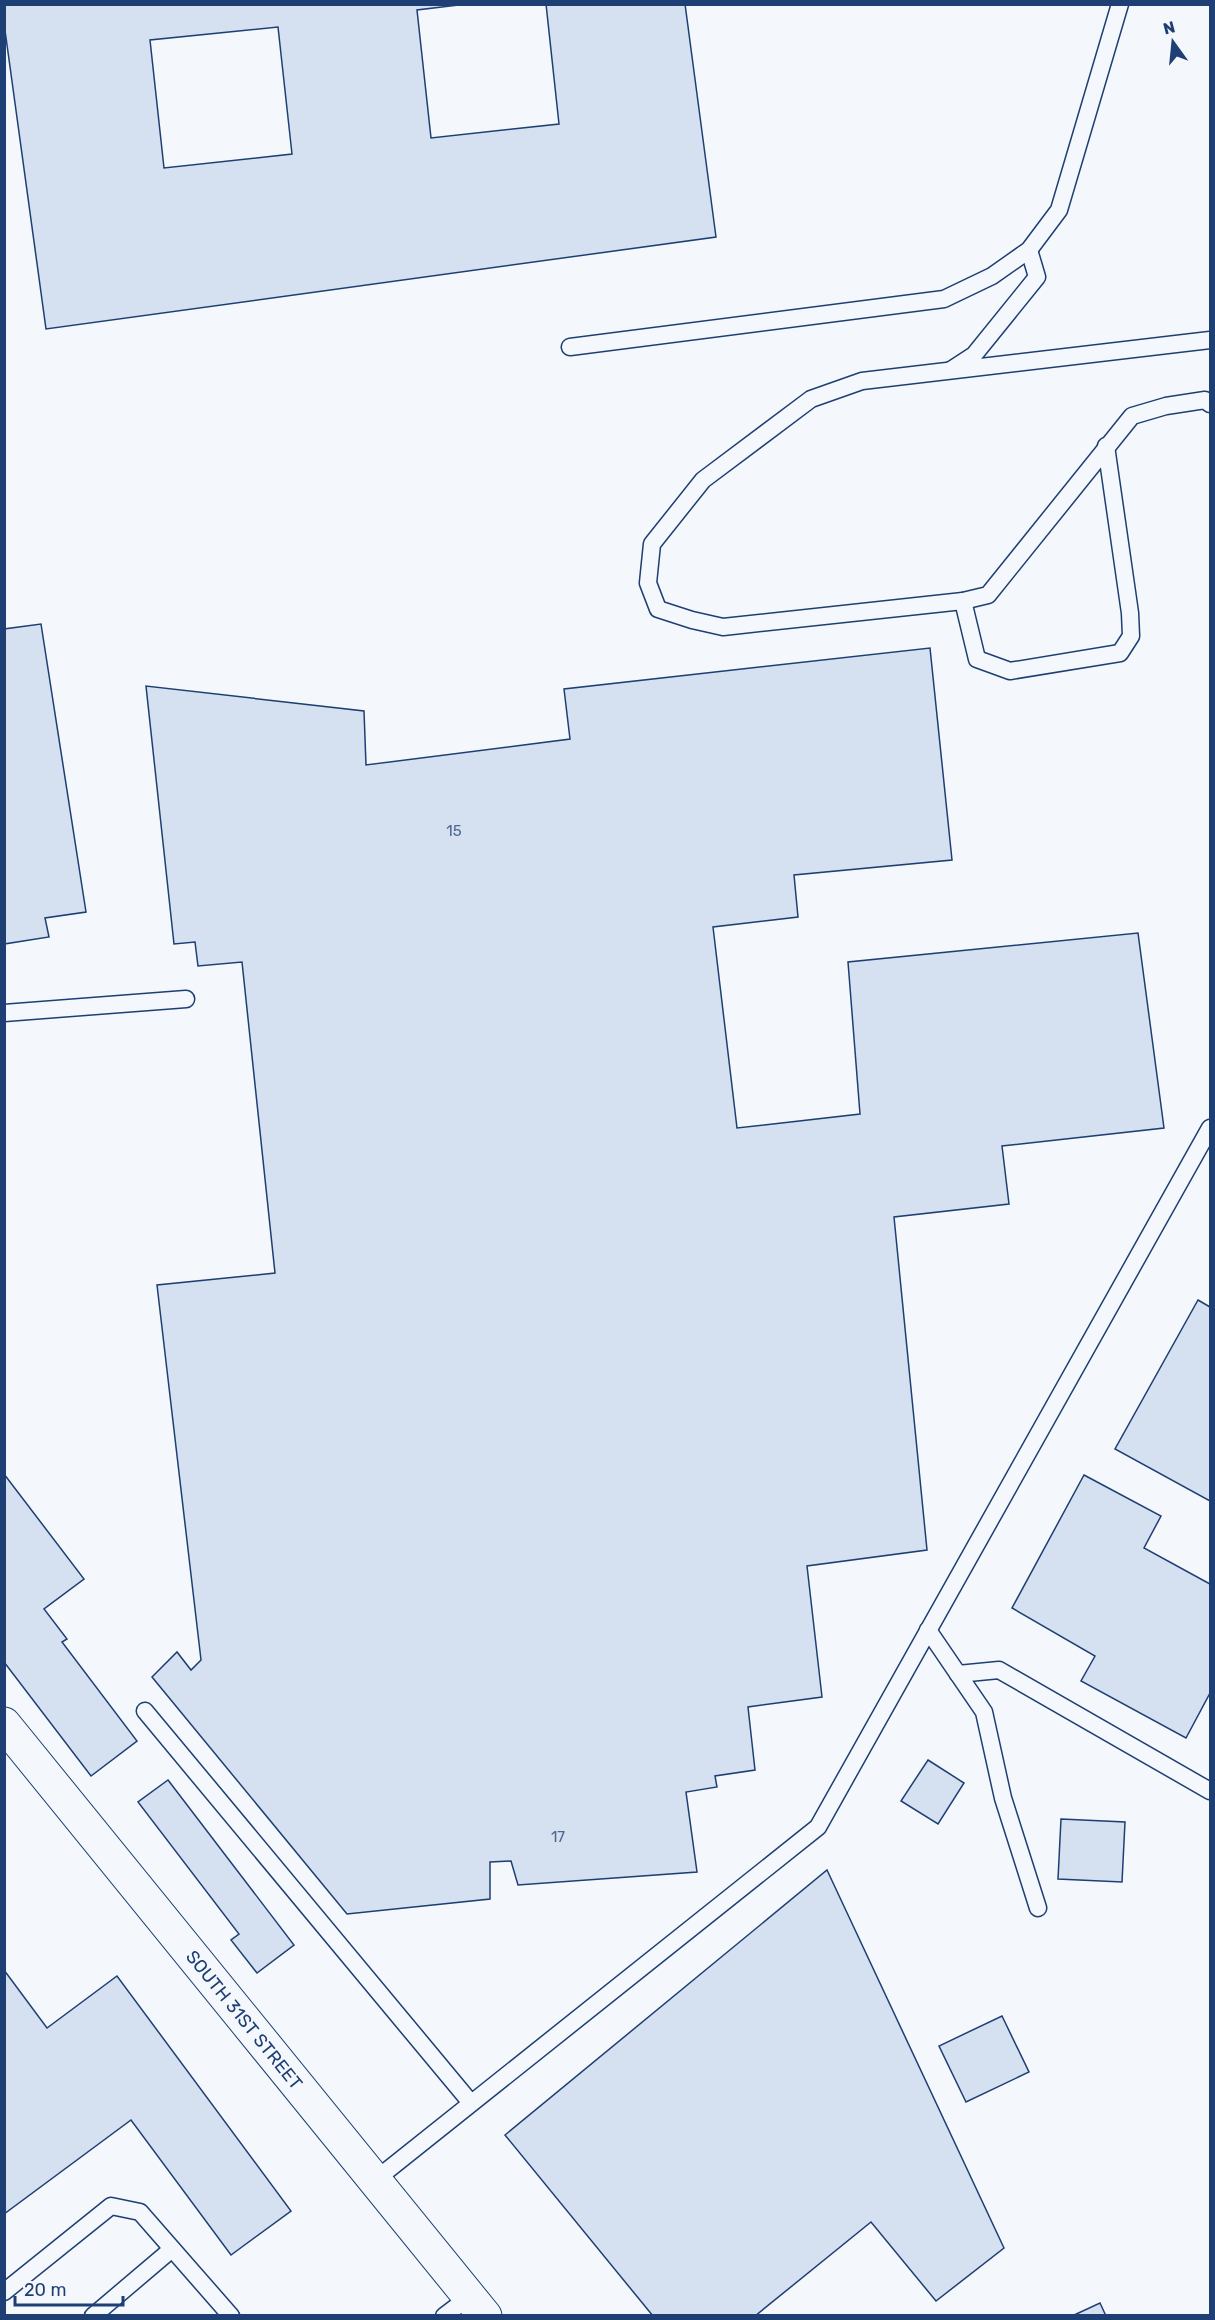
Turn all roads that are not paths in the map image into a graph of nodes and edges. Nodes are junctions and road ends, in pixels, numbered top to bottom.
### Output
1 (1120, 4) edge
2 (1029, 250) junction
3 (1210, 340) edge
4 (570, 347) dead end
5 (947, 372) junction
6 (1210, 404) edge
7 (1106, 446) junction
8 (963, 601) junction
9 (186, 999) dead end
10 (4, 1014) edge
11 (1210, 1128) edge
12 (928, 1630) junction
13 (958, 1674) junction
14 (145, 1711) dead end
15 (4, 1724) edge
16 (1210, 1791) edge
17 (1038, 1908) dead end
18 (471, 2103) junction
19 (374, 2181) junction
20 (172, 2249) junction
21 (4, 2292) edge
22 (477, 2306) edge
23 (93, 2316) edge
24 (231, 2316) edge
25 (444, 2316) edge

1 - 2 lane
2 - 4 lane
2 - 5 lane
3 - 5 lane
5 - 8 lane
6 - 7 lane
7 - 8 lane
7 - 8 lane
9 - 10 lane
11 - 12 lane
12 - 13 lane
12 - 18 lane
13 - 16 lane
13 - 17 lane
14 - 18 lane
15 - 19 street, SOUTH 31ST STREET
18 - 19 lane
19 - 22 street, SOUTH 31ST STREET
20 - 21 lane
20 - 23 lane
20 - 24 lane
22 - 25 lane

